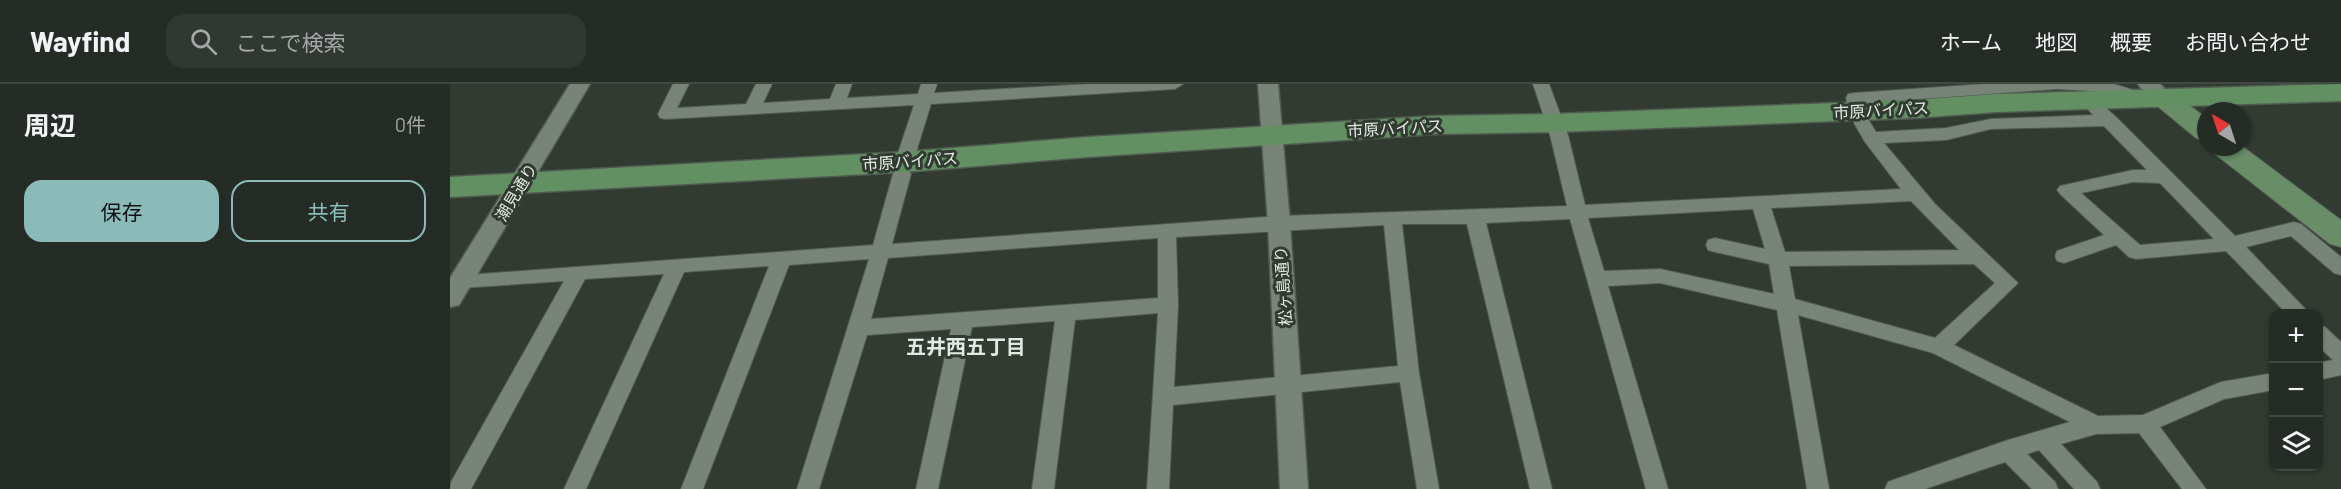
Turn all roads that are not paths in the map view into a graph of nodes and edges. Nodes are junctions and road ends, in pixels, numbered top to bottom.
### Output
1 (580, 84) edge
2 (681, 84) edge
3 (764, 84) edge
4 (844, 84) edge
5 (1175, 84) edge
6 (1268, 84) edge
7 (1542, 84) edge
8 (2057, 84) edge
9 (1090, 87) edge
10 (1011, 89) edge
11 (1928, 89) edge
12 (927, 92) edge
13 (2169, 101) edge
14 (2336, 103) edge
15 (836, 105) junction
16 (2251, 109) edge
17 (752, 110) junction
18 (2099, 111) junction
19 (1863, 124) junction
20 (2197, 124) edge
21 (1557, 129) junction
22 (1271, 144) junction
23 (2237, 156) edge
24 (903, 168) junction
25 (2165, 177) junction
26 (450, 188) edge
27 (517, 190) junction
28 (1917, 194) junction
29 (450, 202) edge
30 (1760, 203) junction
31 (1577, 210) junction
32 (1475, 217) junction
33 (1392, 218) junction
34 (1279, 223) junction
35 (1167, 231) junction
36 (2341, 236) edge
37 (2118, 237) junction
38 (2231, 244) junction
39 (1715, 245) dead end
40 (881, 251) junction
41 (2064, 256) dead end
42 (1977, 257) junction
43 (782, 258) junction
44 (1778, 259) junction
45 (678, 266) junction
46 (2341, 268) edge
47 (579, 272) junction
48 (1597, 279) junction
49 (455, 289) edge
50 (1786, 304) junction
51 (1168, 305) junction
52 (2295, 309) edge
53 (1066, 313) junction
54 (963, 320) junction
55 (859, 328) junction
56 (2323, 337) edge
57 (1939, 347) junction
58 (2341, 355) edge
59 (2341, 367) edge
60 (2323, 371) edge
61 (1408, 374) junction
62 (2269, 382) edge
63 (1289, 385) junction
64 (1162, 397) junction
65 (2145, 424) junction
66 (2096, 425) junction
67 (2043, 439) junction
68 (2008, 450) junction
69 (459, 489) edge
70 (575, 489) edge
71 (692, 489) edge
72 (808, 489) edge
73 (927, 489) edge
74 (1043, 489) edge
75 (1158, 489) edge
76 (1294, 489) edge
77 (1428, 489) edge
78 (1541, 489) edge
79 (1657, 489) edge
80 (1818, 489) edge
81 (1896, 489) edge
82 (2047, 489) edge
83 (2089, 489) edge
84 (2195, 489) edge

1 - 27 street, 潮見通り
2 - 17 street
3 - 17 street
4 - 15 street
5 - 9 street
6 - 22 street, 松ヶ島通り
7 - 21 street
8 - 11 street
8 - 13 street
9 - 10 street
10 - 12 street
11 - 19 street
12 - 15 street
12 - 24 street
13 - 14 highway, 市原バイパス
13 - 18 highway, 市原バイパス
13 - 20 main road
14 - 16 highway, 市原バイパス
15 - 17 street
18 - 19 highway, 市原バイパス
18 - 25 street
19 - 21 highway, 市原バイパス
19 - 28 street
21 - 22 highway, 市原バイパス
21 - 31 street
22 - 24 highway, 市原バイパス
22 - 34 street, 松ヶ島通り
23 - 36 main road
24 - 27 highway, 市原バイパス
24 - 40 street
25 - 37 street
25 - 38 street
26 - 27 highway, 市原バイパス
27 - 29 highway, 市原バイパス
27 - 49 street, 潮見通り
28 - 30 street
28 - 42 street
30 - 31 street
30 - 44 street
31 - 32 street
31 - 48 street
32 - 33 street
32 - 78 street
33 - 34 street
33 - 61 street
34 - 35 street
34 - 63 street, 松ヶ島通り
35 - 40 street
35 - 51 street
37 - 38 street
37 - 41 street
38 - 46 street
38 - 52 street
39 - 44 street
40 - 43 street
40 - 55 street
42 - 44 street
42 - 57 street
43 - 45 street
43 - 71 street
44 - 50 street
45 - 47 street
45 - 70 street
47 - 49 street
47 - 69 street
48 - 50 street
48 - 79 street
50 - 57 street
50 - 80 street
51 - 53 street
51 - 64 street
53 - 54 street
53 - 74 street
54 - 55 street
54 - 73 street
55 - 72 street
56 - 58 street
57 - 66 street
59 - 60 street
61 - 63 street
61 - 77 street
62 - 65 street
63 - 64 street
63 - 76 street, 松ヶ島通り
64 - 75 street
65 - 66 street
65 - 84 street
66 - 67 street
67 - 68 street
67 - 83 street
68 - 81 street
68 - 82 street

